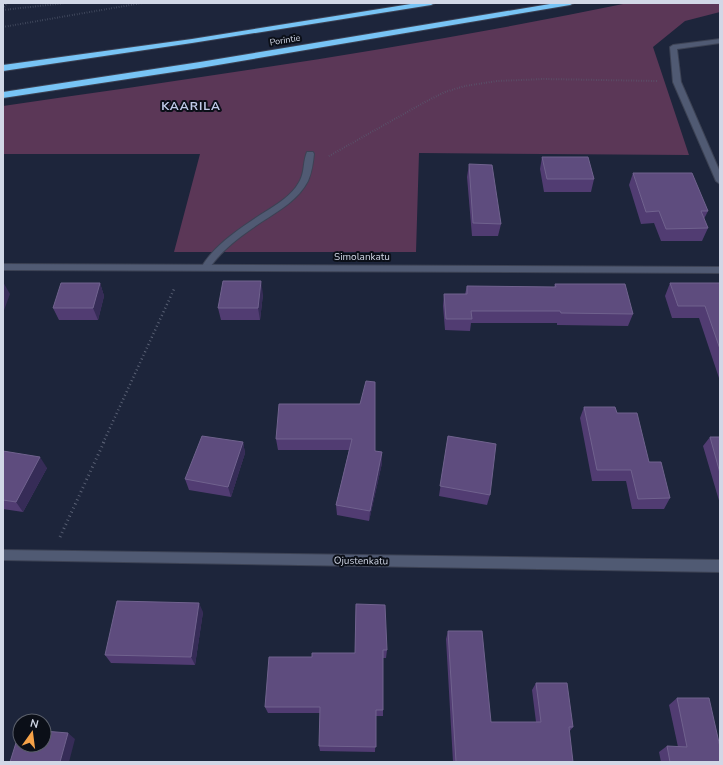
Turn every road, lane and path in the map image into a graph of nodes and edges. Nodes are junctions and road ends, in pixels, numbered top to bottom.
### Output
1 (7, 3) edge
2 (66, 3) edge
3 (142, 3) edge
4 (431, 3) edge
5 (570, 3) edge
6 (3, 10) edge
7 (3, 27) edge
8 (720, 40) edge
9 (3, 68) edge
10 (677, 82) junction
11 (3, 94) edge
12 (310, 154) dead end
13 (310, 166) junction
14 (720, 181) edge
15 (3, 267) edge
16 (183, 268) junction
17 (205, 268) junction
18 (720, 270) edge
19 (3, 555) edge
20 (51, 556) junction
21 (720, 566) edge

1 - 6 path
2 - 6 path
3 - 7 path
4 - 9 highway, Porintie
5 - 11 highway, Porintie
8 - 10 street
10 - 13 path
10 - 14 street
12 - 13 street
13 - 17 street
15 - 16 street, Simolankatu
16 - 17 street, Simolankatu
16 - 20 path
17 - 18 street, Simolankatu
19 - 20 street, Ojustenkatu
20 - 21 street, Ojustenkatu

